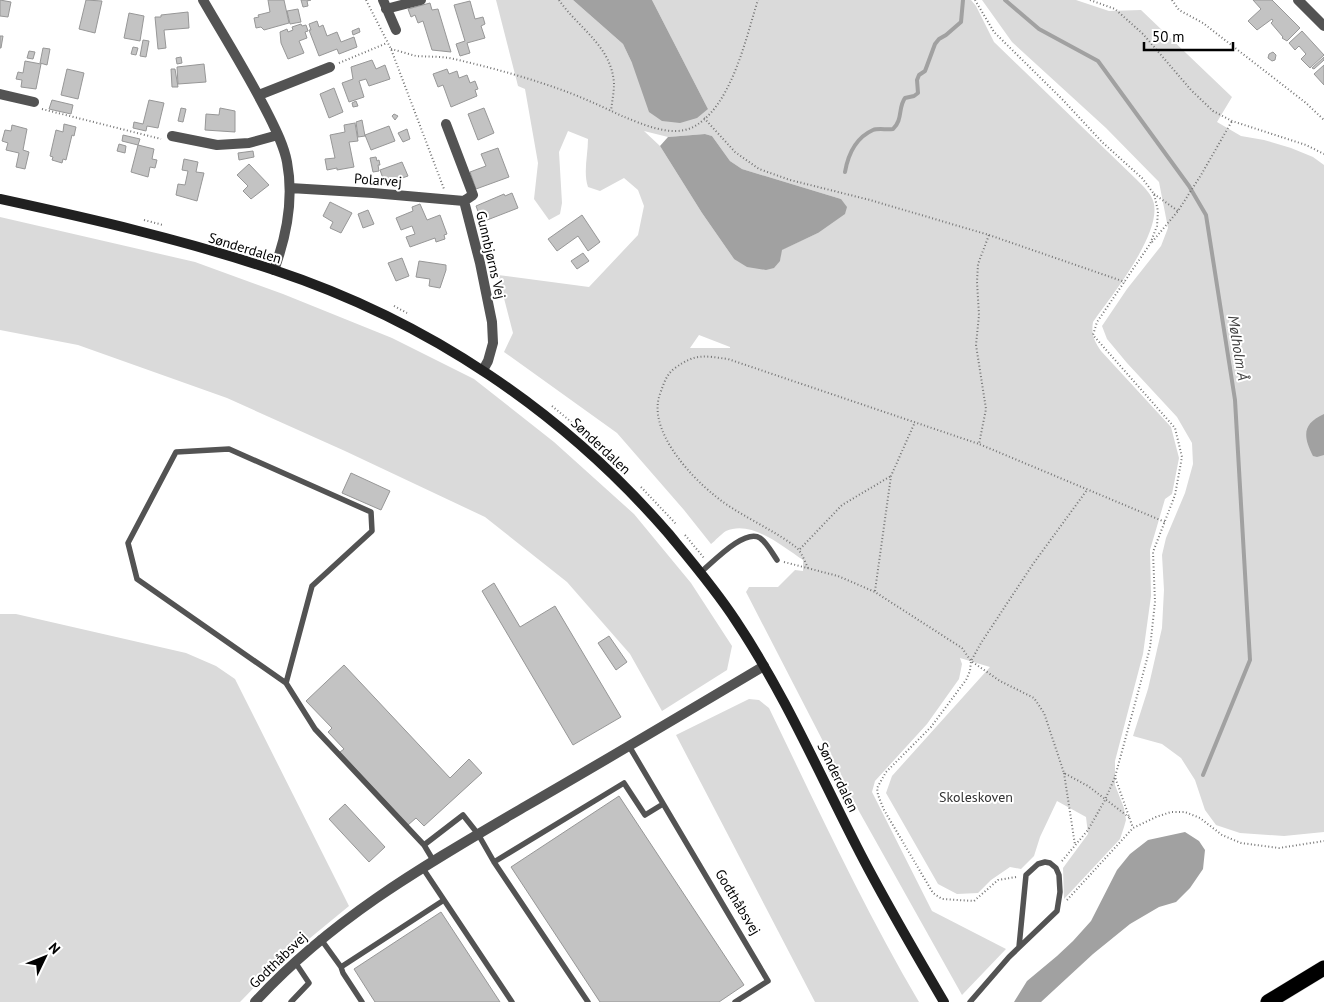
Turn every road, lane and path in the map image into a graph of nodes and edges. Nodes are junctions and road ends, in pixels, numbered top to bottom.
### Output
1 (203, 0) edge
2 (366, 0) edge
3 (421, 0) edge
4 (559, 0) edge
5 (758, 0) edge
6 (975, 0) edge
7 (1090, 0) edge
8 (1172, 0) edge
9 (1298, 0) edge
10 (384, 4) edge
11 (1324, 26) edge
12 (396, 30) dead end
13 (387, 43) junction
14 (391, 48) junction
15 (330, 67) joint
16 (0, 94) edge
17 (259, 95) junction
18 (34, 102) joint
19 (611, 111) junction
20 (704, 118) junction
21 (1324, 120) edge
22 (1232, 121) junction
23 (446, 124) dead end
24 (278, 135) junction
25 (172, 136) joint
26 (1324, 154) edge
27 (290, 188) junction
28 (1154, 194) junction
29 (447, 198) junction
30 (0, 199) edge
31 (464, 201) junction
32 (1178, 211) junction
33 (136, 218) dead end
34 (163, 225) dead end
35 (989, 235) junction
36 (1150, 244) junction
37 (274, 270) junction
38 (1124, 282) junction
39 (391, 305) dead end
40 (408, 313) dead end
41 (483, 370) junction
42 (550, 405) dead end
43 (916, 422) junction
44 (592, 440) dead end
45 (979, 444) junction
46 (605, 452) dead end
47 (624, 470) dead end
48 (891, 476) junction
49 (638, 483) dead end
50 (1088, 490) junction
51 (1165, 522) junction
52 (799, 550) junction
53 (777, 560) joint
54 (710, 564) junction
55 (808, 568) junction
56 (701, 572) junction
57 (875, 592) junction
58 (972, 661) junction
59 (764, 666) junction
60 (286, 683) junction
61 (630, 746) junction
62 (1064, 774) junction
63 (1115, 777) junction
64 (1105, 800) junction
65 (664, 804) junction
66 (1131, 818) junction
67 (1133, 828) junction
68 (478, 834) junction
69 (1324, 841) edge
70 (424, 845) junction
71 (1075, 846) junction
72 (433, 860) junction
73 (494, 862) junction
74 (422, 867) junction
75 (1056, 868) junction
76 (1026, 875) junction
77 (444, 900) junction
78 (1058, 911) junction
79 (320, 938) junction
80 (1019, 947) junction
81 (295, 962) junction
82 (342, 966) junction
83 (1324, 968) edge
84 (255, 1002) edge
85 (291, 1002) edge
86 (362, 1002) edge
87 (512, 1002) edge
88 (588, 1002) edge
89 (735, 1002) edge
90 (944, 1002) edge
91 (970, 1002) edge
92 (1268, 1002) edge

1 - 17 street
2 - 13 path
3 - 10 street
4 - 19 path
5 - 20 path
6 - 28 path
7 - 22 path
8 - 21 path
9 - 11 street
10 - 12 street
13 - 14 path
13 - 15 path
14 - 19 path
14 - 29 path
15 - 17 street
16 - 18 street
17 - 24 street
18 - 25 path
19 - 20 path
20 - 35 path
22 - 26 path
22 - 32 path
23 - 31 street, Gunnbjørns Vej
24 - 25 street
24 - 27 street
27 - 29 street, Polarvej
27 - 37 street
28 - 32 path
28 - 36 path
29 - 31 street, Polarvej
30 - 37 street, Sønderdalen
31 - 41 street, Gunnbjørns Vej
32 - 36 path
33 - 34 path
35 - 38 path
35 - 45 path
36 - 38 path
37 - 41 street, Sønderdalen
38 - 51 path
39 - 40 path
41 - 56 street, Sønderdalen
42 - 44 path
43 - 45 path
43 - 48 path
43 - 52 path
45 - 50 path
46 - 47 path
48 - 52 path
48 - 57 path
49 - 54 path
50 - 51 path
50 - 58 path
51 - 63 path
52 - 55 path
53 - 54 lane
53 - 55 path
54 - 56 lane
55 - 57 path
56 - 59 street, Sønderdalen
57 - 58 path
58 - 62 path
58 - 76 path
59 - 61 street, Godthåbsvej
59 - 90 street, Sønderdalen
60 - 60 lane
60 - 70 lane
61 - 65 lane, Godthåbsvej
61 - 68 street, Godthåbsvej
62 - 64 path
62 - 71 path
63 - 64 path
63 - 66 path
64 - 66 path
64 - 71 path
65 - 73 lane
65 - 89 lane, Godthåbsvej
66 - 67 path
67 - 69 path
67 - 78 path
68 - 70 lane
68 - 72 street, Godthåbsvej
68 - 73 lane
70 - 72 lane
71 - 75 path
72 - 74 street, Godthåbsvej
73 - 88 lane
74 - 77 lane
74 - 79 street, Godthåbsvej
75 - 76 lane
75 - 78 lane
76 - 80 lane
77 - 82 lane
77 - 87 lane
78 - 80 lane
79 - 81 street, Godthåbsvej
79 - 82 lane, Godthåbsvej
80 - 91 lane
81 - 84 street, Godthåbsvej
81 - 85 lane
82 - 86 lane
83 - 92 highway

